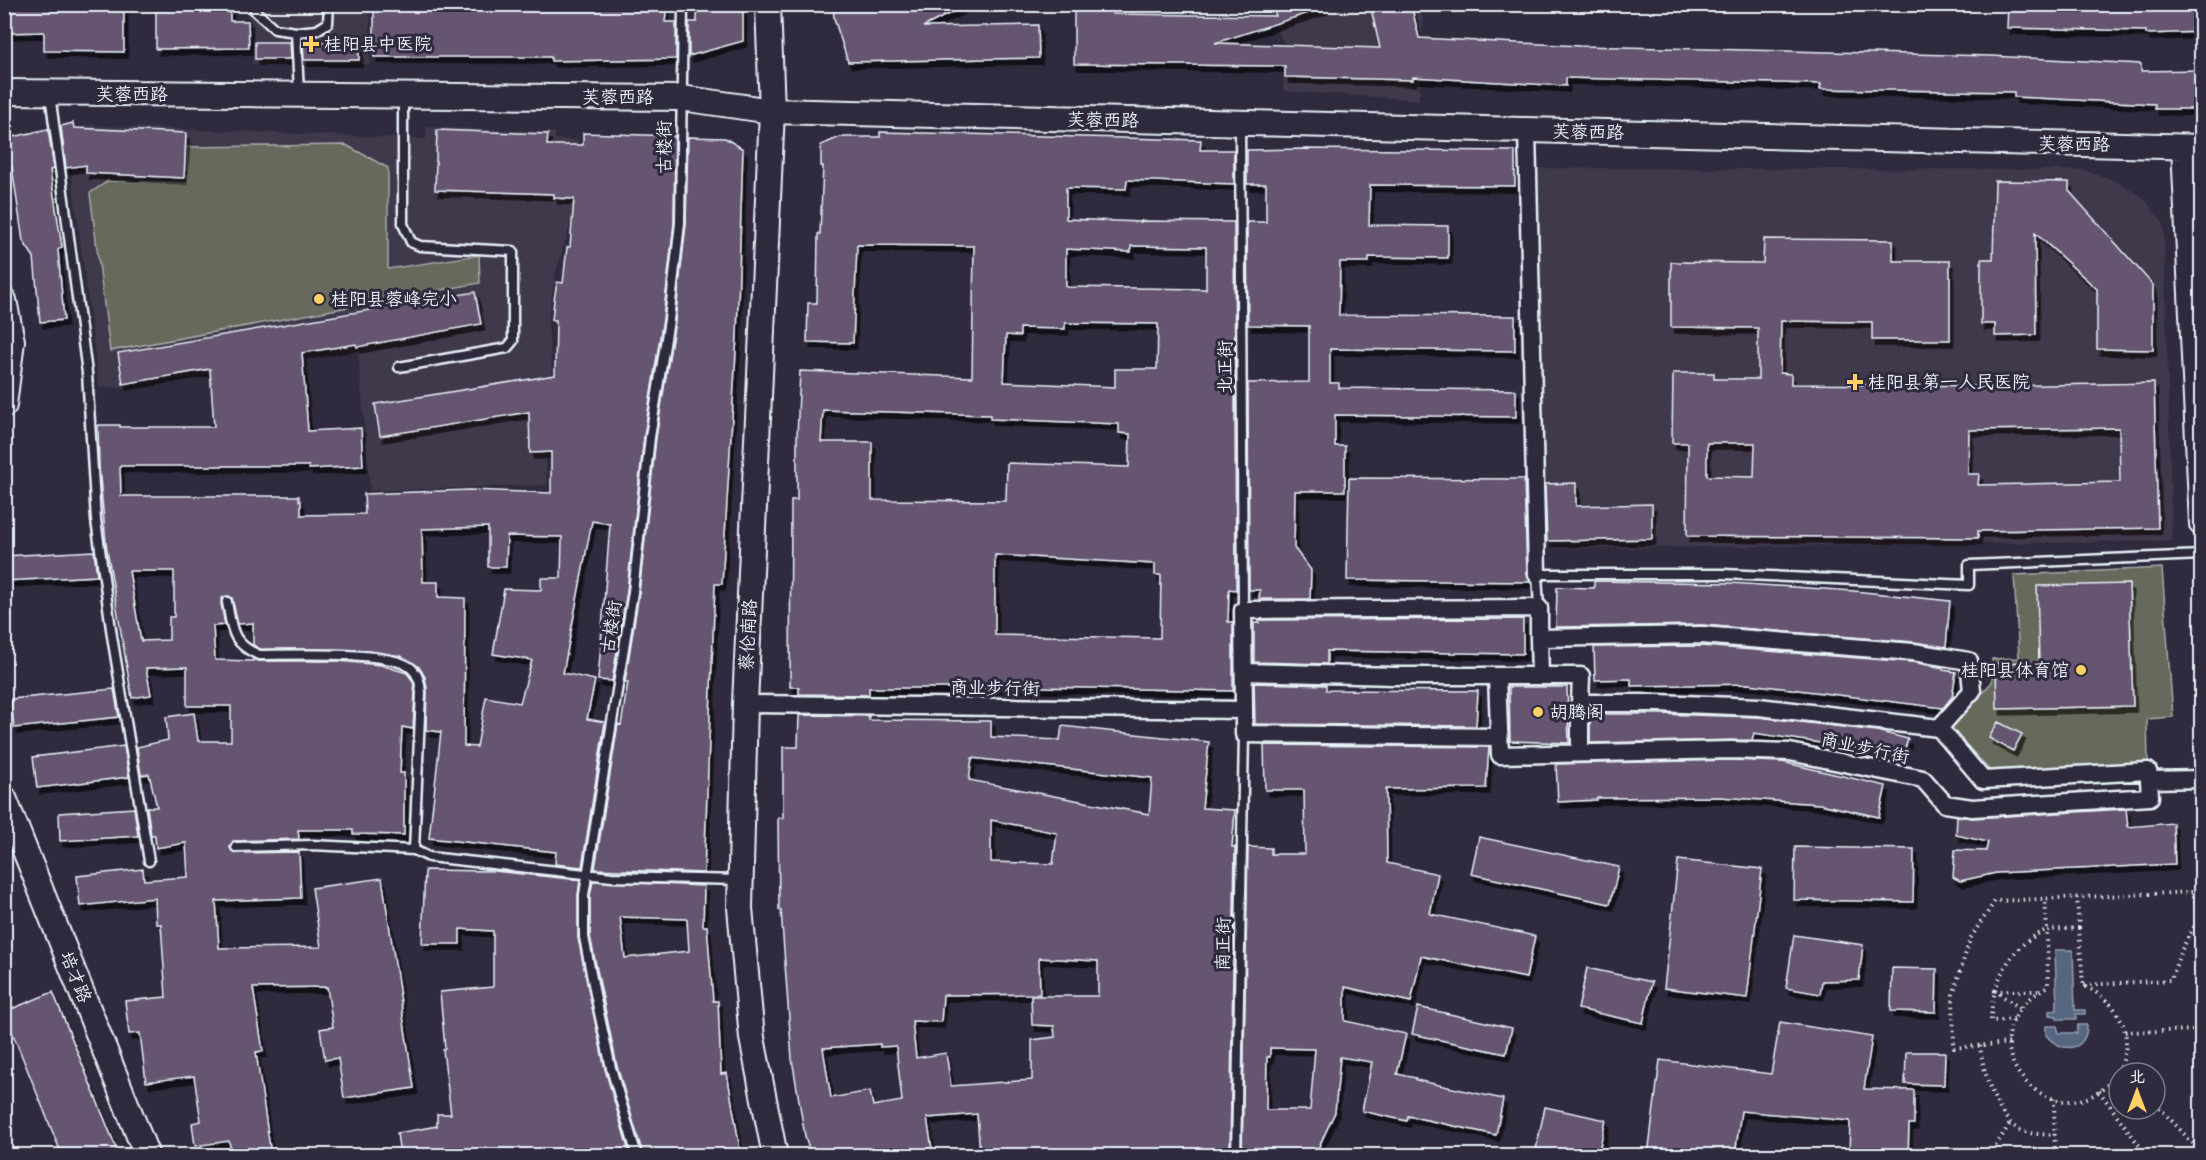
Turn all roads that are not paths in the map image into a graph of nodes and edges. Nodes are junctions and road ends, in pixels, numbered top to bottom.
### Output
1 (254, 4) edge
2 (329, 4) edge
3 (683, 4) edge
4 (768, 4) edge
5 (296, 32) junction
6 (4, 92) edge
7 (50, 93) junction
8 (299, 95) junction
9 (402, 96) junction
10 (681, 98) junction
11 (772, 111) junction
12 (1240, 123) junction
13 (1527, 130) junction
14 (2193, 147) edge
15 (2196, 280) edge
16 (4, 300) edge
17 (399, 367) dead end
18 (4, 405) edge
19 (2202, 524) edge
20 (2202, 555) edge
21 (1537, 574) junction
22 (227, 602) dead end
23 (1539, 608) junction
24 (1244, 610) junction
25 (1539, 638) junction
26 (1244, 672) junction
27 (1540, 675) junction
28 (1497, 676) junction
29 (1581, 703) junction
30 (745, 704) junction
31 (1244, 710) junction
32 (1939, 728) junction
33 (1244, 734) junction
34 (1499, 737) junction
35 (1581, 753) junction
36 (2202, 779) edge
37 (2149, 780) junction
38 (4, 798) edge
39 (236, 847) dead end
40 (414, 850) junction
41 (149, 861) dead end
42 (588, 875) junction
43 (740, 880) junction
44 (147, 1155) edge
45 (637, 1155) edge
46 (775, 1155) edge
47 (1236, 1155) edge

1 - 5 lane
2 - 5 lane
3 - 10 lane, 古楼街
4 - 11 street, 蔡伦南路
5 - 8 lane
6 - 7 street, 芙蓉西路
7 - 8 street, 芙蓉西路
7 - 41 lane
8 - 9 street, 芙蓉西路
9 - 10 street, 芙蓉西路
9 - 17 lane
10 - 11 street, 芙蓉西路
10 - 42 lane, 古楼街
11 - 12 street, 芙蓉西路
11 - 30 street, 蔡伦南路
12 - 13 street, 芙蓉西路
12 - 24 lane, 北正街
13 - 14 street, 芙蓉西路
13 - 21 street
14 - 15 street
15 - 19 street
16 - 18 street
20 - 21 lane
21 - 23 lane
22 - 40 lane
23 - 24 street
23 - 25 street
24 - 26 street
25 - 27 street
25 - 32 street
26 - 28 street
26 - 31 street
27 - 28 street
27 - 29 street
28 - 34 street
29 - 32 street, 商业步行街
29 - 35 street
30 - 31 street, 商业步行街
30 - 43 street, 蔡伦南路
31 - 33 street
32 - 37 street
33 - 34 street
33 - 47 lane, 南正街
34 - 35 street, 商业步行街
35 - 37 street, 商业步行街
36 - 37 street
38 - 44 street, 培才路
39 - 40 lane
40 - 42 lane
42 - 43 lane
42 - 45 lane, 古楼街
43 - 46 street, 蔡伦南路

